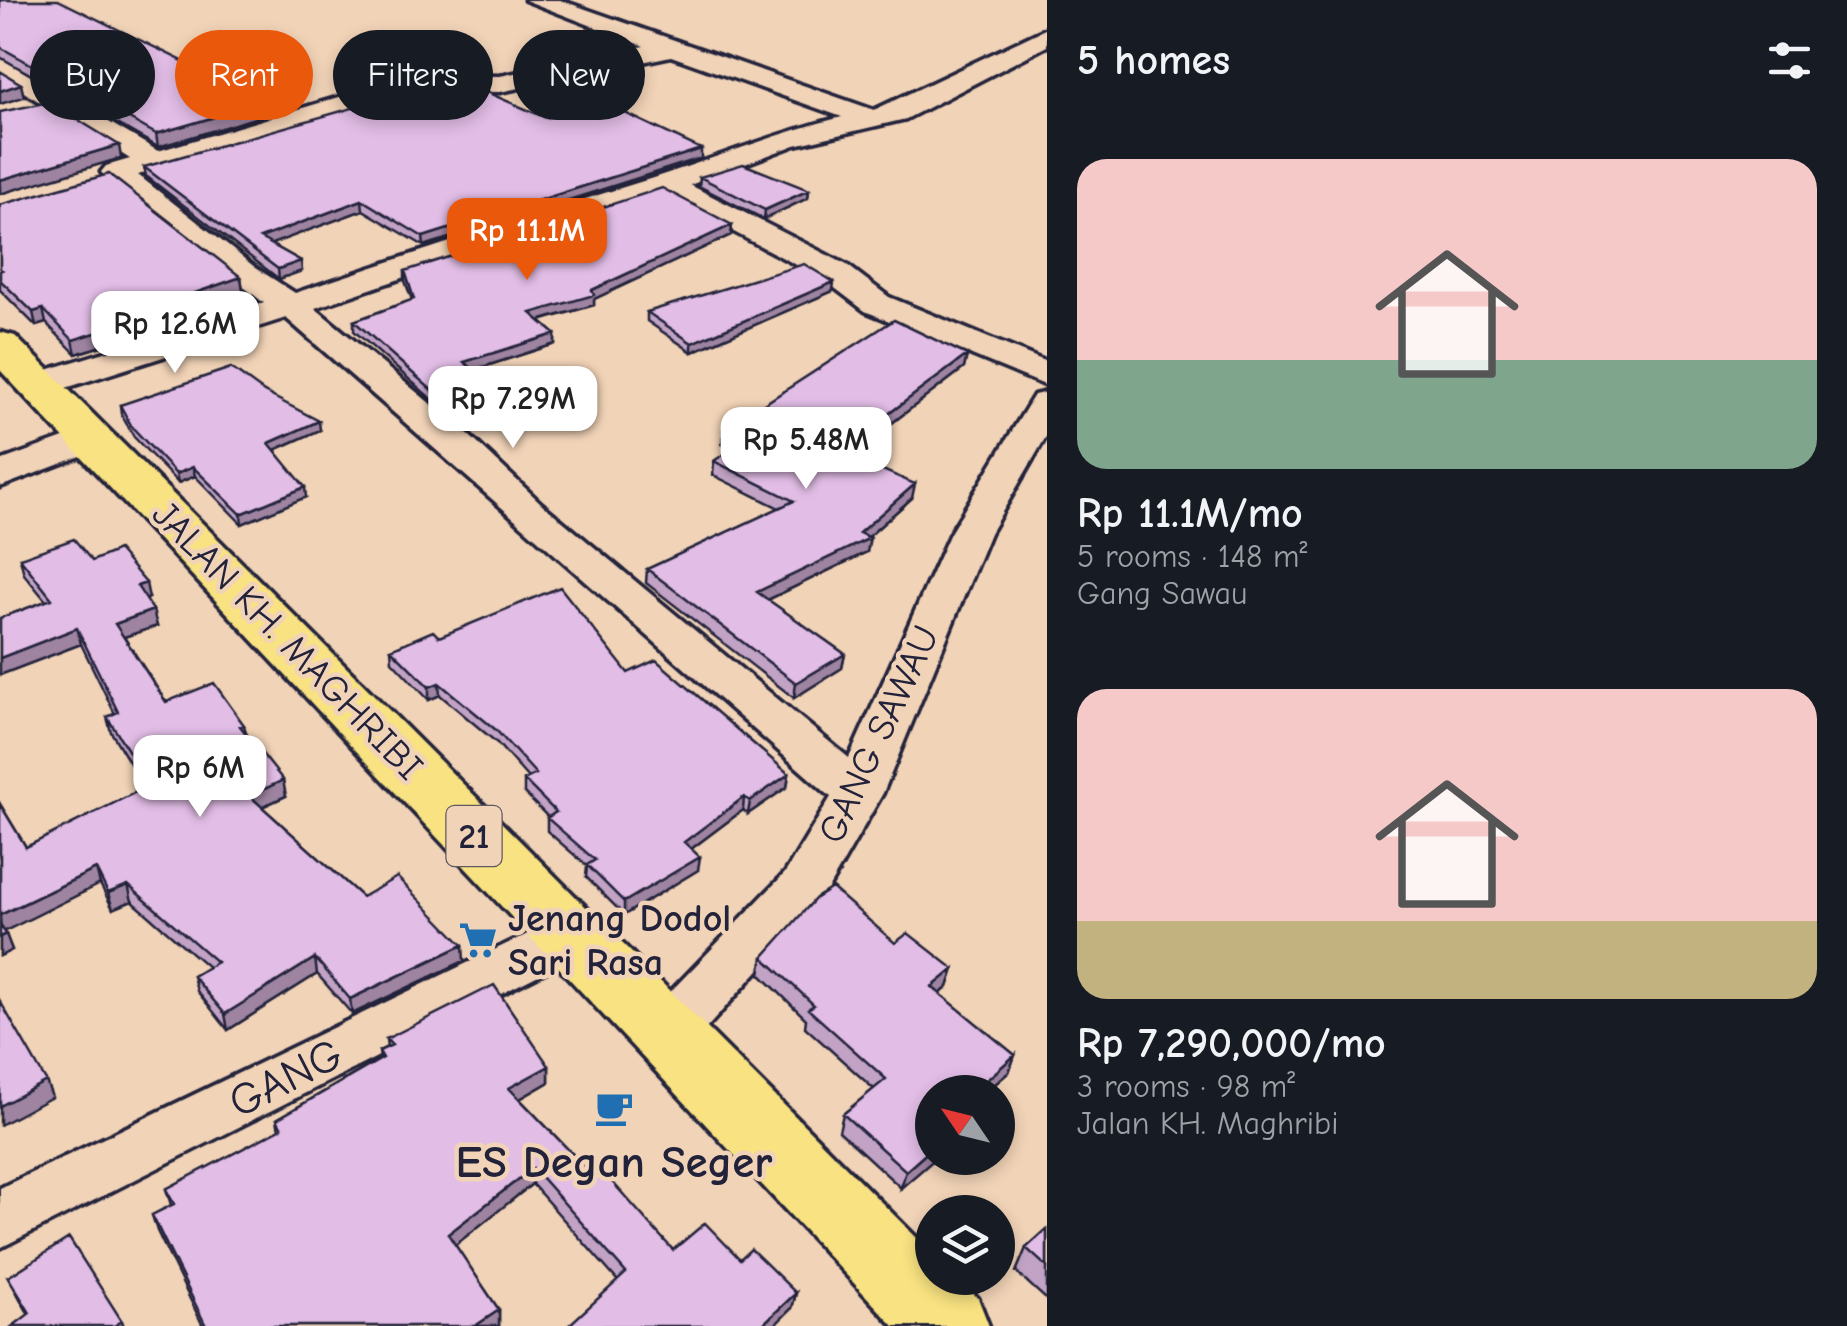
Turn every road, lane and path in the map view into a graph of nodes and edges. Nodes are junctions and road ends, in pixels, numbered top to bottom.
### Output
1 (537, 0) edge
2 (1047, 36) edge
3 (673, 48) junction
4 (0, 66) edge
5 (30, 84) edge
6 (30, 107) edge
7 (19, 110) edge
8 (89, 120) edge
9 (873, 120) junction
10 (154, 161) junction
11 (666, 184) junction
12 (291, 305) junction
13 (20, 364) edge
14 (1047, 375) edge
15 (1047, 403) edge
16 (94, 438) junction
17 (0, 475) edge
18 (858, 793) junction
19 (569, 935) junction
20 (665, 1035) junction
21 (0, 1219) edge
22 (949, 1326) edge

1 - 3 street
2 - 9 street
3 - 9 street
3 - 10 street
4 - 5 street
6 - 7 street
8 - 10 street
9 - 11 street
10 - 12 street
11 - 12 street
11 - 14 street
12 - 13 street
12 - 18 street
13 - 16 highway, JALAN KH. MAGHRIBI / 21
15 - 18 street, GANG SAWAU
16 - 17 street
16 - 19 highway, JALAN KH. MAGHRIBI / 21
18 - 20 street, GANG SAWAU
19 - 20 highway, JALAN KH. MAGHRIBI / 21
19 - 21 street, GANG
20 - 22 highway, JALAN KH. MAGHRIBI / 21

